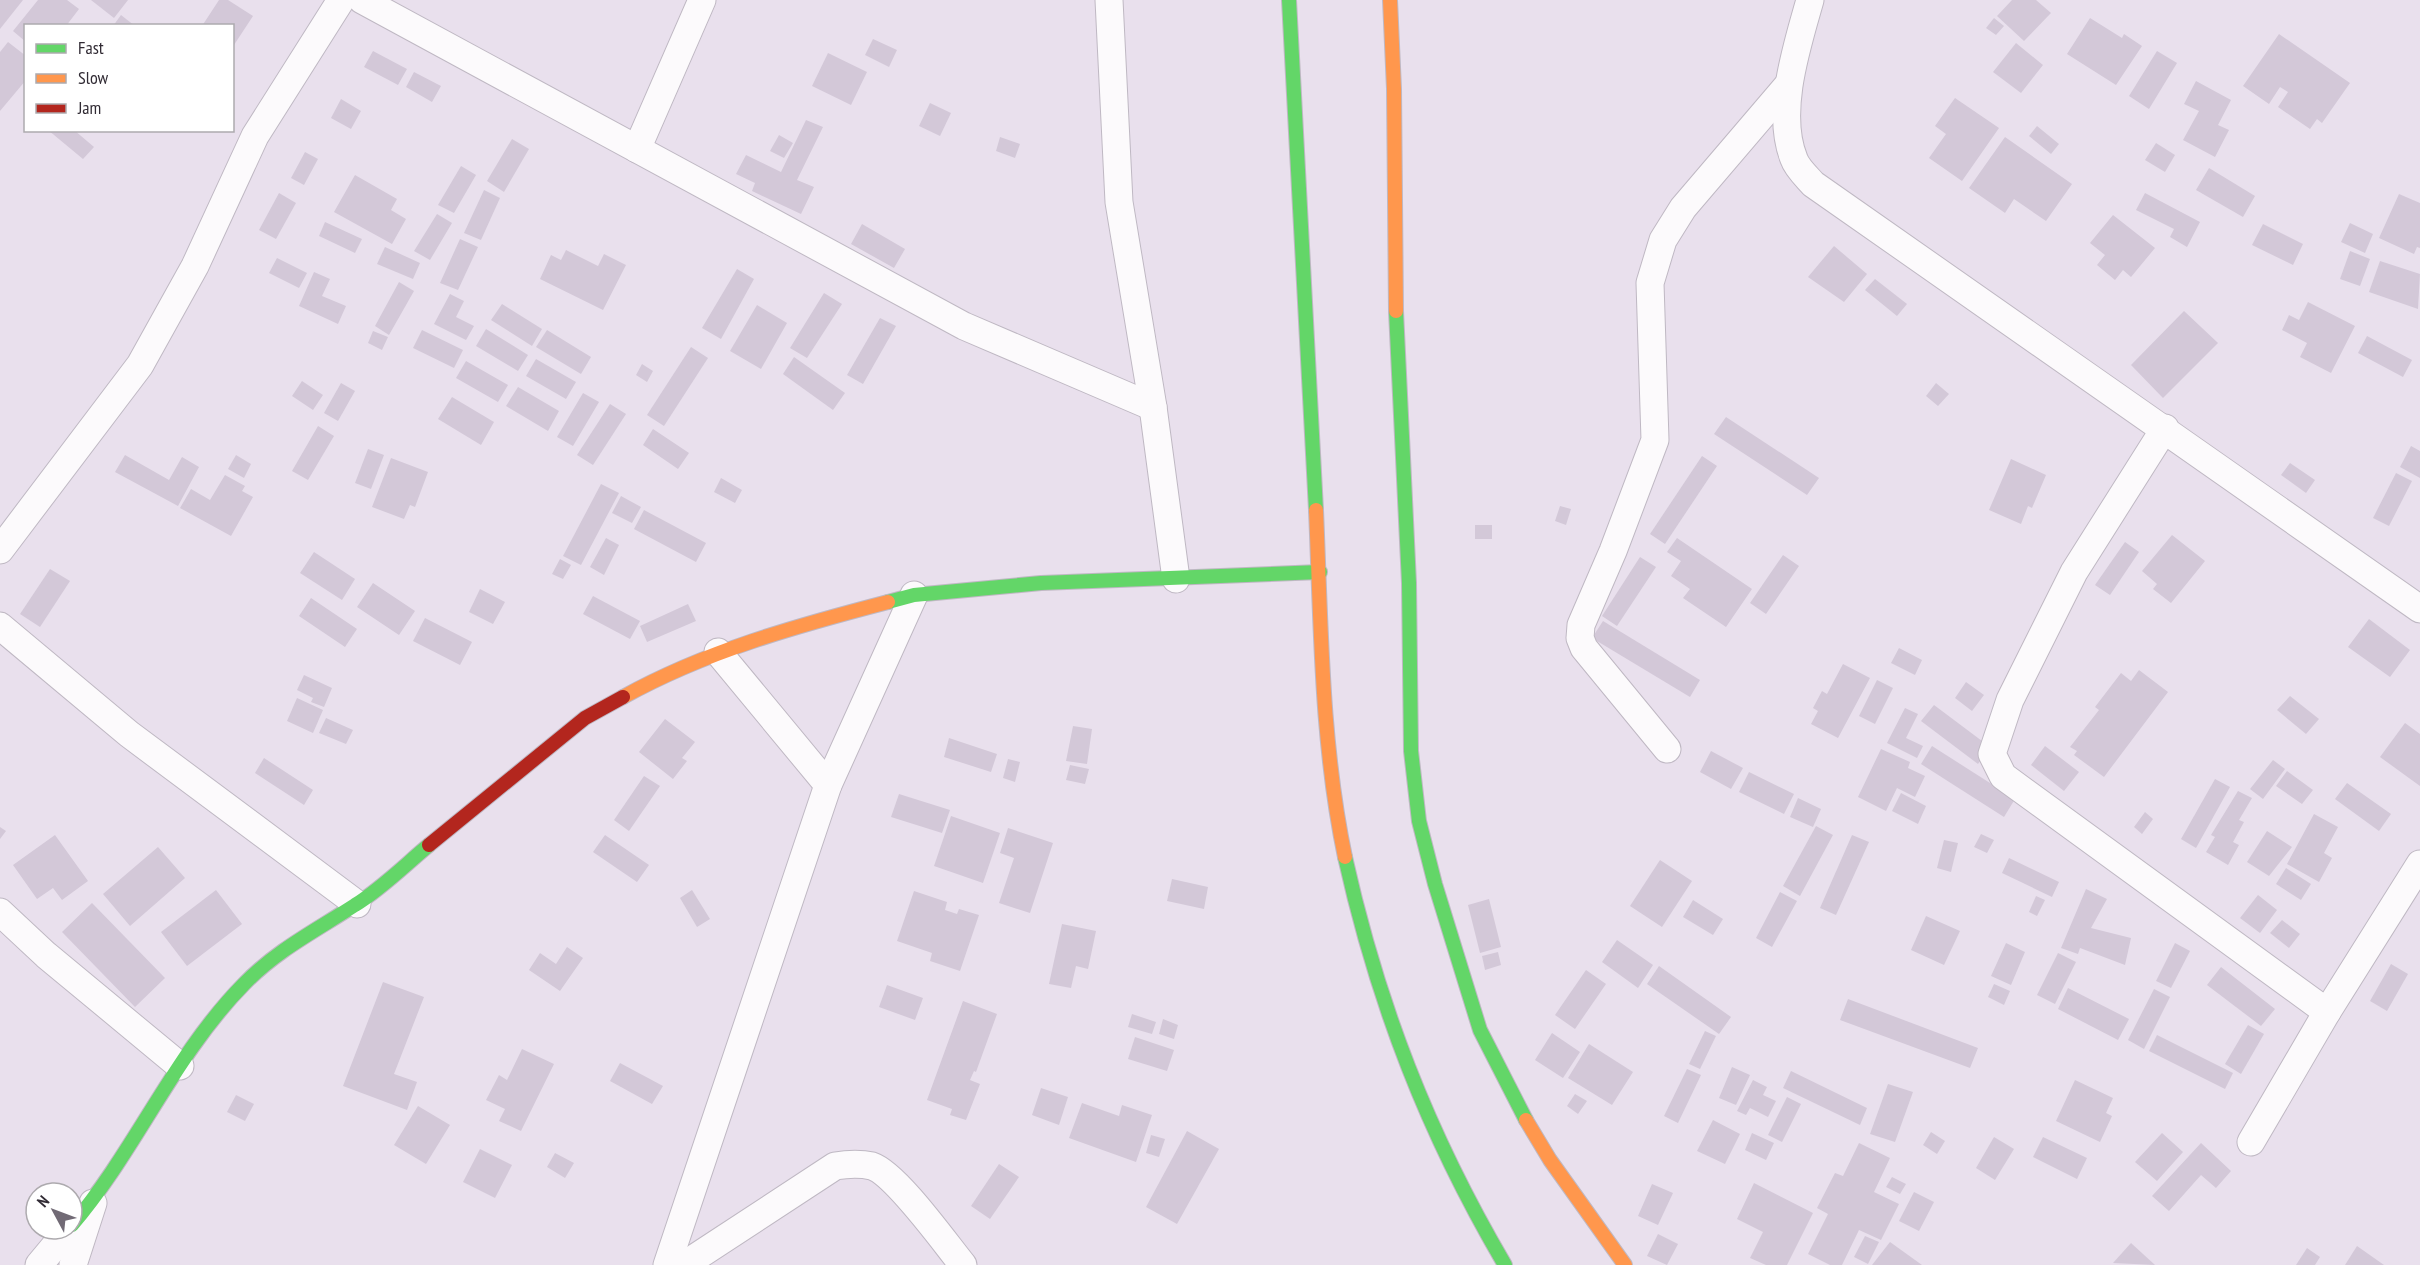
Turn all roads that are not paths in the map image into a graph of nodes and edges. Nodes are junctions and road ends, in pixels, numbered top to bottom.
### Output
1 (341, 0) edge
2 (362, 0) edge
3 (702, 0) edge
4 (1109, 0) edge
5 (1289, 0) edge
6 (1390, 0) edge
7 (1810, 0) edge
8 (1788, 85) junction
9 (637, 149) junction
10 (1153, 407) junction
11 (2165, 428) junction
12 (0, 550) edge
13 (1320, 572) junction
14 (1176, 579) junction
15 (914, 595) junction
16 (2420, 609) edge
17 (0, 626) edge
18 (718, 652) junction
19 (1667, 749) dead end
20 (828, 786) junction
21 (2420, 864) edge
22 (357, 904) junction
23 (0, 912) edge
24 (2327, 1012) junction
25 (180, 1065) junction
26 (2251, 1142) dead end
27 (95, 1198) junction
28 (84, 1211) edge
29 (59, 1241) edge
30 (39, 1265) edge
31 (73, 1265) edge
32 (668, 1265) edge
33 (684, 1265) edge
34 (963, 1265) edge
35 (1505, 1265) edge
36 (1625, 1265) edge

1 - 12 street
2 - 9 street
3 - 9 street
4 - 10 street
5 - 13 street
6 - 36 street
7 - 8 street
8 - 11 street
8 - 19 street
9 - 10 street
10 - 14 street
11 - 16 street
11 - 24 street
13 - 14 street
13 - 35 street
14 - 15 street
15 - 18 street
15 - 20 street
17 - 22 street
18 - 20 street
18 - 22 street
20 - 32 street
21 - 24 street
22 - 25 street
23 - 25 street
24 - 26 street
25 - 27 street
27 - 28 street
27 - 31 street
29 - 30 street
33 - 34 street

